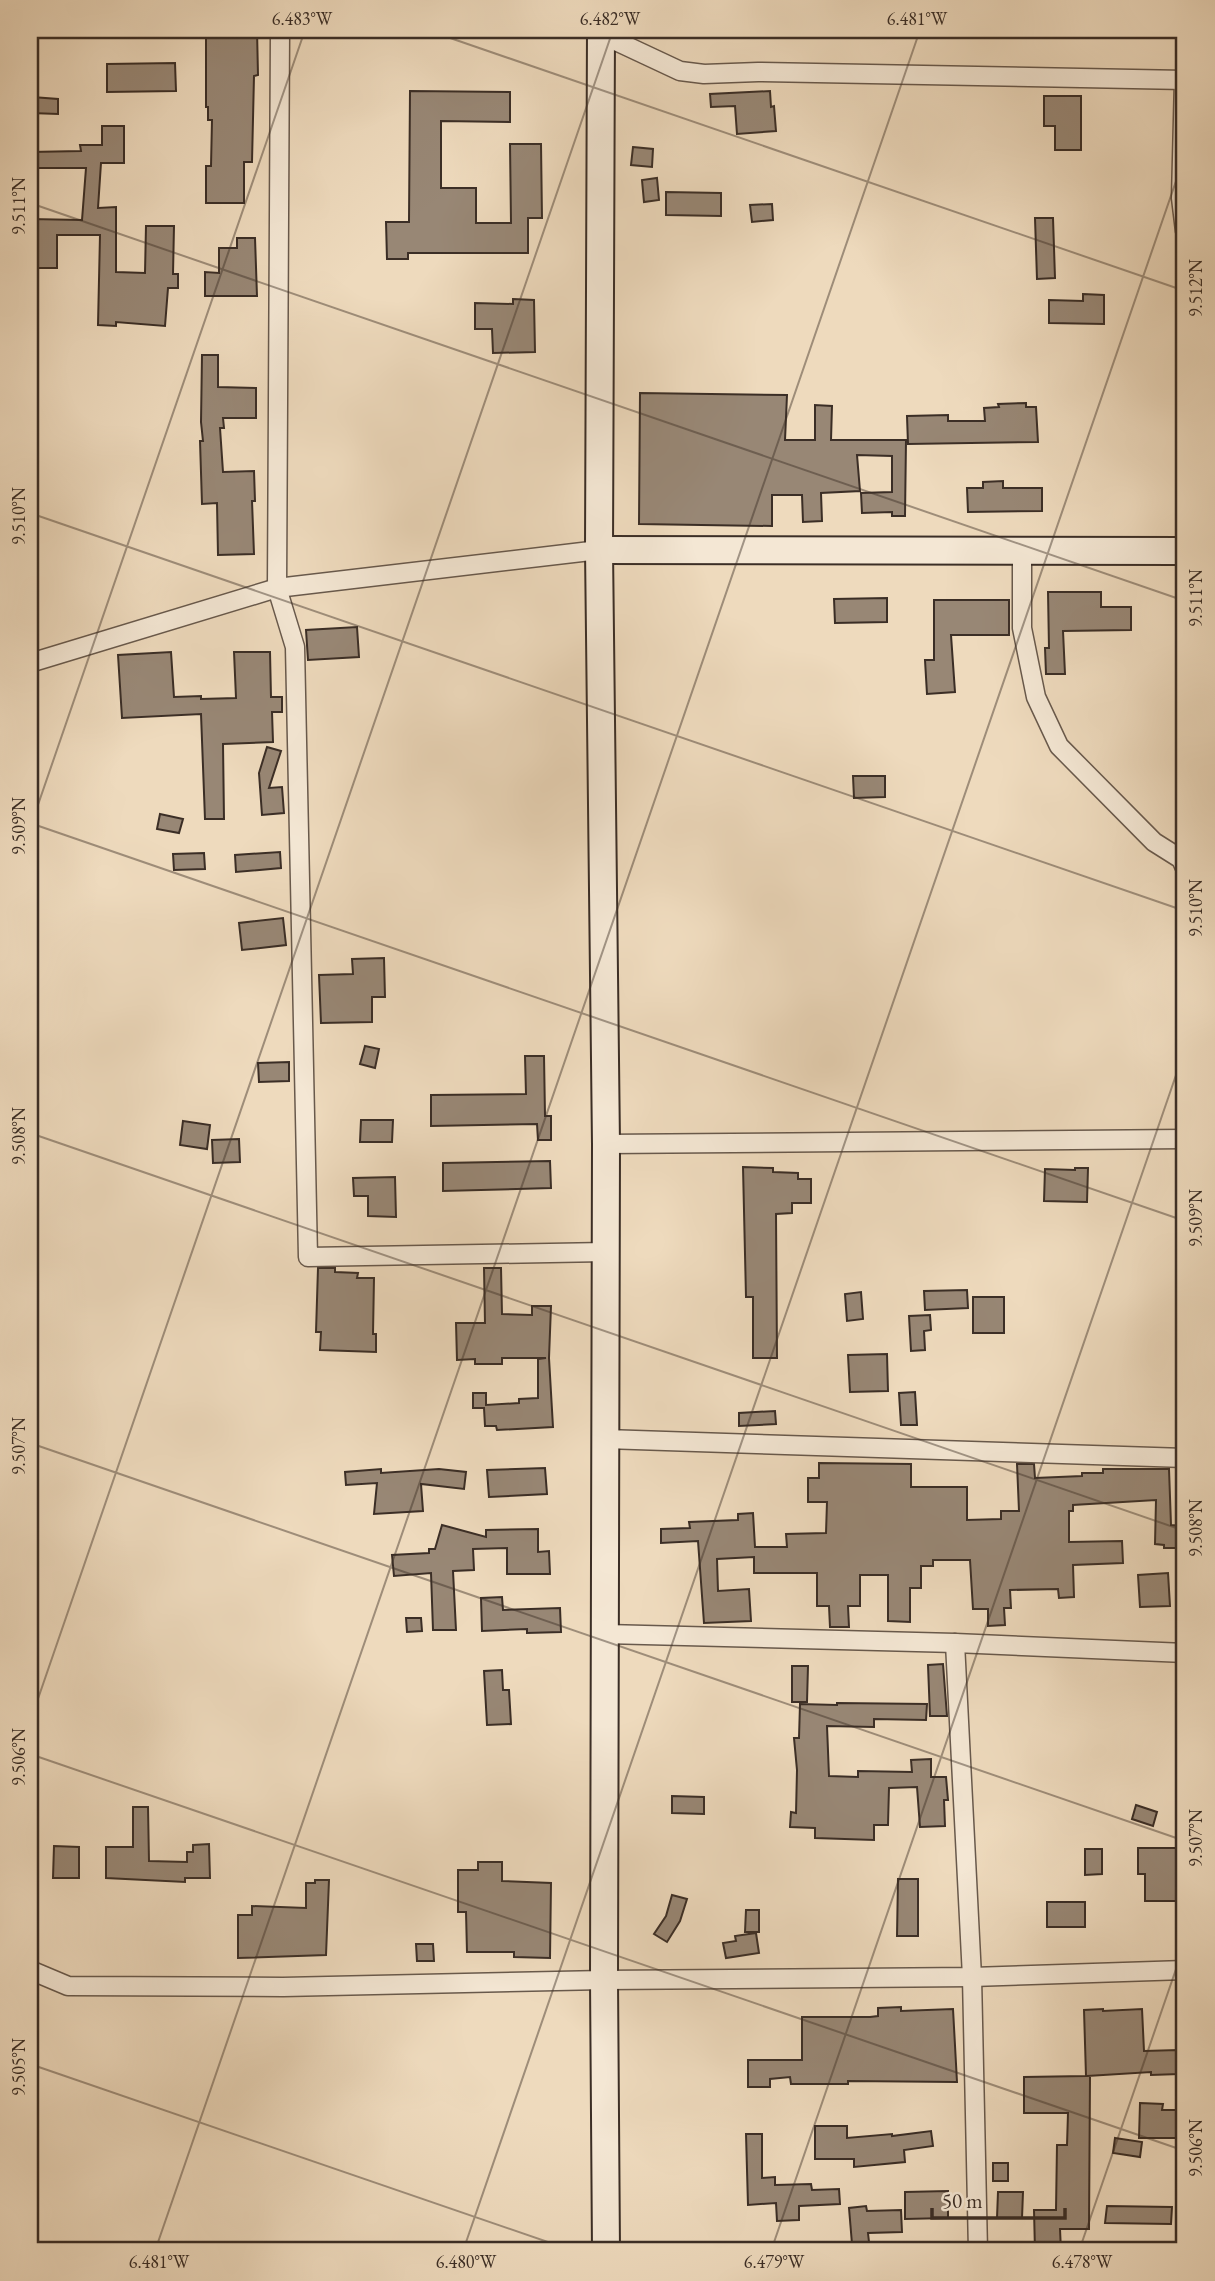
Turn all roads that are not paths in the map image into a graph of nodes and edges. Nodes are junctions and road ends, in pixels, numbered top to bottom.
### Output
1 (279, 30) edge
2 (601, 32) edge
3 (1185, 80) edge
4 (1185, 231) edge
5 (599, 550) junction
6 (1022, 551) junction
7 (1185, 551) edge
8 (277, 588) junction
9 (30, 663) edge
10 (1185, 868) edge
11 (1185, 1139) edge
12 (606, 1144) junction
13 (606, 1252) junction
14 (605, 1439) junction
15 (1185, 1458) edge
16 (605, 1634) junction
17 (955, 1643) junction
18 (1185, 1653) edge
19 (30, 1969) edge
20 (1185, 1970) edge
21 (972, 1977) junction
22 (604, 1980) junction
23 (606, 2251) edge
24 (978, 2251) edge

1 - 8 street
2 - 3 street
2 - 5 street
3 - 4 street
5 - 6 street
5 - 8 street
5 - 12 street
6 - 7 street
6 - 10 street
8 - 9 street
8 - 13 street
11 - 12 street
12 - 13 street
13 - 14 street
14 - 15 street
14 - 16 street
16 - 17 street
16 - 22 street
17 - 18 street
17 - 21 street
19 - 22 street
20 - 21 street
21 - 22 street
21 - 24 street
22 - 23 street

